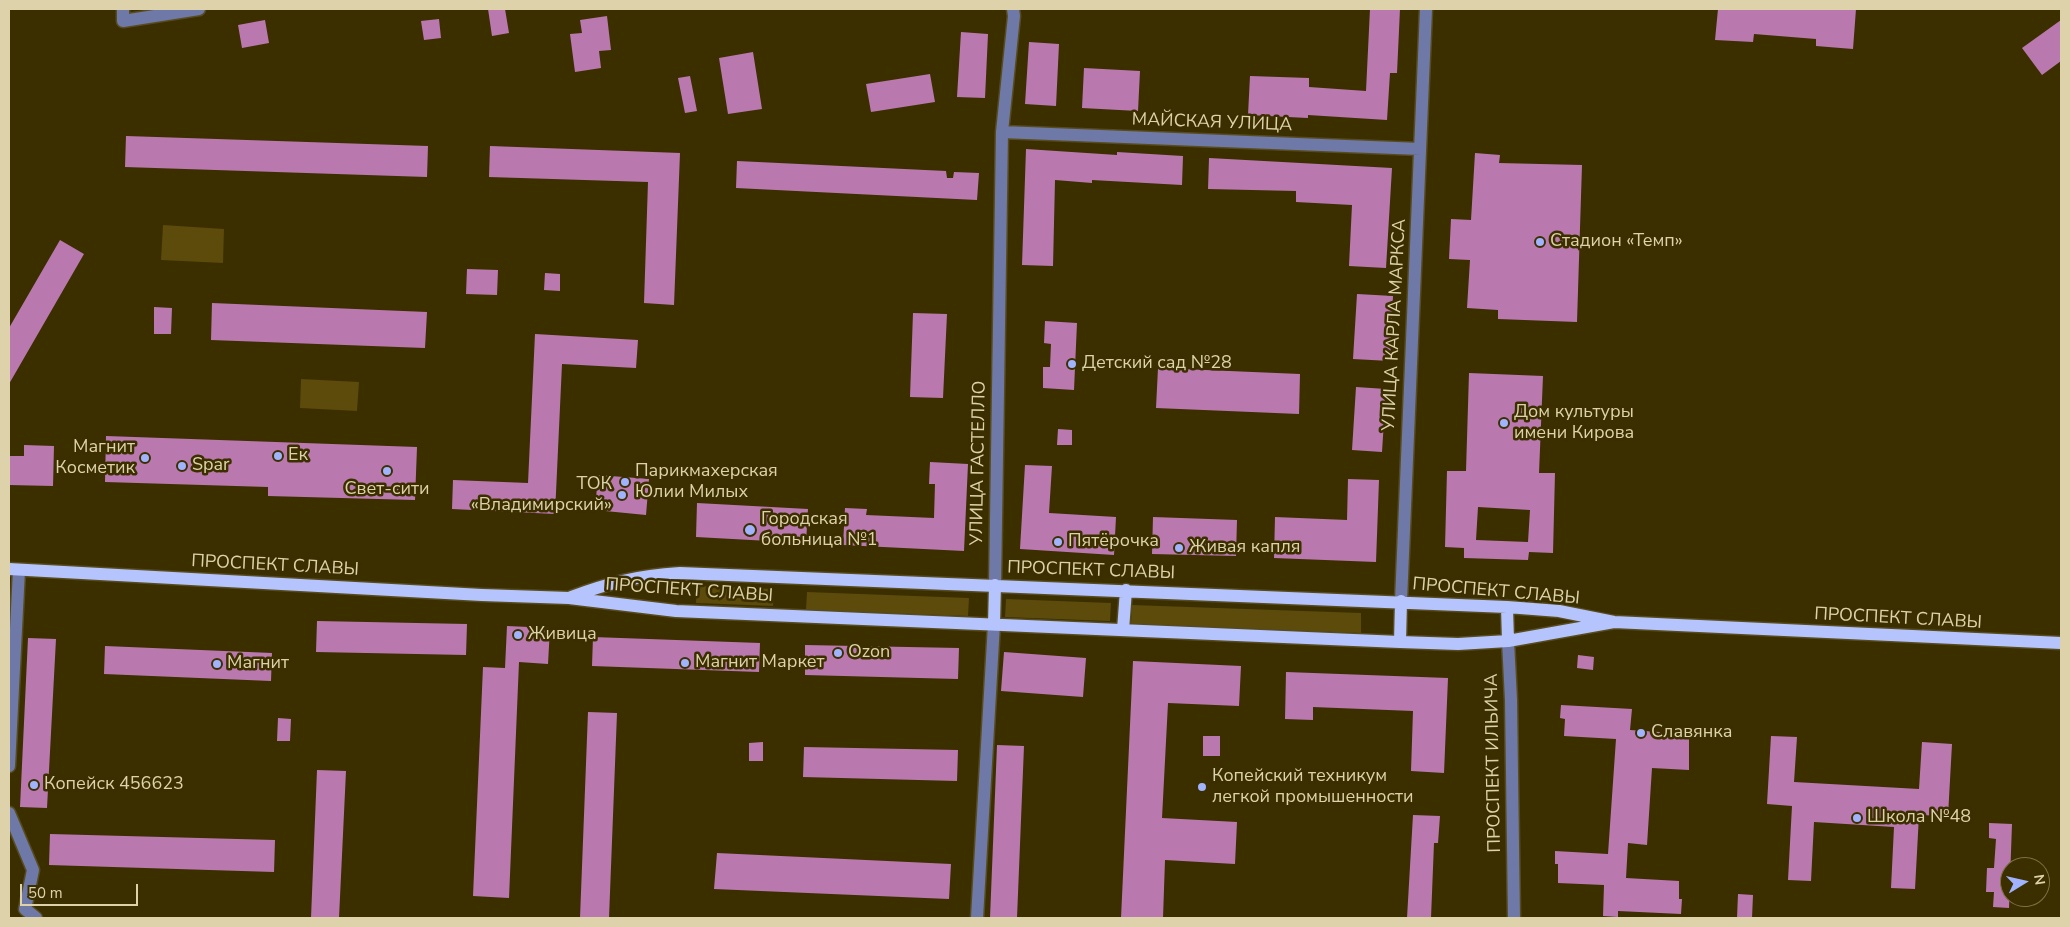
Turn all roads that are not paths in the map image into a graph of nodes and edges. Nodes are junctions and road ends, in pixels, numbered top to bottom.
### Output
1 (199, 9) edge
2 (1013, 9) edge
3 (1426, 9) edge
4 (123, 15) edge
5 (1002, 132) junction
6 (1420, 149) junction
7 (14, 569) edge
8 (994, 585) junction
9 (1126, 590) junction
10 (569, 598) junction
11 (1401, 601) junction
12 (1507, 606) junction
13 (1614, 622) junction
14 (994, 624) junction
15 (1123, 630) junction
16 (1508, 641) junction
17 (1400, 642) junction
18 (2061, 643) edge
19 (9, 766) edge
20 (9, 813) edge
21 (36, 918) edge
22 (977, 918) edge
23 (1514, 918) edge

1 - 4 street
2 - 5 street, УЛИЦА ГАСТЕЛЛО
3 - 6 street, УЛИЦА КАРЛА МАРКСА
5 - 6 street, МАЙСКАЯ УЛИЦА
5 - 8 street, УЛИЦА ГАСТЕЛЛО
6 - 11 street, УЛИЦА КАРЛА МАРКСА
7 - 10 main road, ПРОСПЕКТ СЛАВЫ
7 - 19 street
8 - 9 main road, ПРОСПЕКТ СЛАВЫ
8 - 10 main road, ПРОСПЕКТ СЛАВЫ
8 - 14 main road, УЛИЦА ГАСТЕЛЛО
9 - 11 main road, ПРОСПЕКТ СЛАВЫ
9 - 15 main road
10 - 14 main road, ПРОСПЕКТ СЛАВЫ
11 - 12 main road, ПРОСПЕКТ СЛАВЫ
11 - 17 main road, УЛИЦА КАРЛА МАРКСА
12 - 13 main road, ПРОСПЕКТ СЛАВЫ
12 - 16 main road, ПРОСПЕКТ ИЛЬИЧА
13 - 16 main road, ПРОСПЕКТ СЛАВЫ
13 - 18 main road, ПРОСПЕКТ СЛАВЫ
14 - 15 main road, ПРОСПЕКТ СЛАВЫ
14 - 22 street, УЛИЦА ГАСТЕЛЛО
15 - 17 main road, ПРОСПЕКТ СЛАВЫ
16 - 17 main road, ПРОСПЕКТ СЛАВЫ
16 - 23 street, ПРОСПЕКТ ИЛЬИЧА
20 - 21 street

